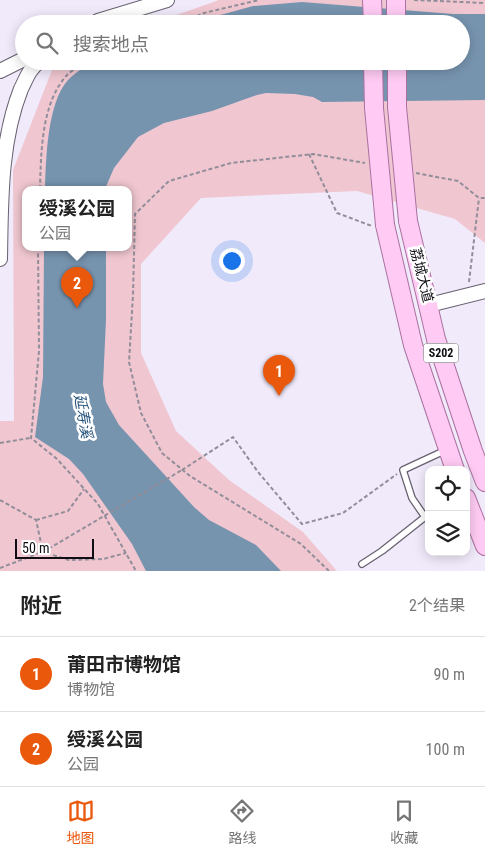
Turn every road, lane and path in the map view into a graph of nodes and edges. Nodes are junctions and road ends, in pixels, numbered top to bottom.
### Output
1 (167, 0) edge
2 (259, 0) edge
3 (372, 0) edge
4 (396, 0) edge
5 (414, 0) edge
6 (430, 1) edge
7 (485, 3) edge
8 (119, 15) edge
9 (199, 15) edge
10 (373, 15) edge
11 (396, 15) edge
12 (15, 64) edge
13 (30, 70) edge
14 (74, 70) edge
15 (373, 70) edge
16 (397, 70) edge
17 (0, 71) edge
18 (309, 154) junction
19 (371, 164) dead end
20 (410, 172) dead end
21 (40, 186) edge
22 (480, 198) junction
23 (485, 198) edge
24 (386, 228) junction
25 (38, 251) edge
26 (0, 259) edge
27 (485, 291) edge
28 (467, 295) junction
29 (429, 304) junction
30 (31, 438) junction
31 (0, 443) edge
32 (448, 450) junction
33 (454, 466) edge
34 (182, 470) junction
35 (403, 470) junction
36 (485, 482) edge
37 (84, 488) junction
38 (0, 500) edge
39 (470, 508) edge
40 (36, 520) junction
41 (485, 546) edge
42 (43, 552) junction
43 (126, 553) junction
44 (362, 564) dead end
45 (0, 568) edge
46 (136, 571) edge
47 (329, 571) edge

1 - 8 street
2 - 9 path
3 - 10 main road
4 - 11 main road
5 - 6 path
6 - 7 path
12 - 17 street
13 - 26 street
14 - 21 path
15 - 24 main road, 荔城大道, bridge
16 - 29 main road, 荔城大道 / S202, bridge
18 - 19 path
18 - 24 path
18 - 34 path
20 - 22 path
22 - 23 path
22 - 28 path
24 - 32 main road, 荔城大道 / S202
25 - 30 path
27 - 28 street
28 - 29 street
29 - 36 main road, 荔城大道 / S202
30 - 31 path
30 - 37 path
32 - 33 main road, 荔城大道 / S202
32 - 35 lane
34 - 35 path
34 - 42 path, bridge
34 - 47 path
35 - 44 lane
37 - 40 path
37 - 43 path
38 - 40 path
39 - 41 main road
40 - 42 path
42 - 43 path
42 - 45 path
43 - 46 path

